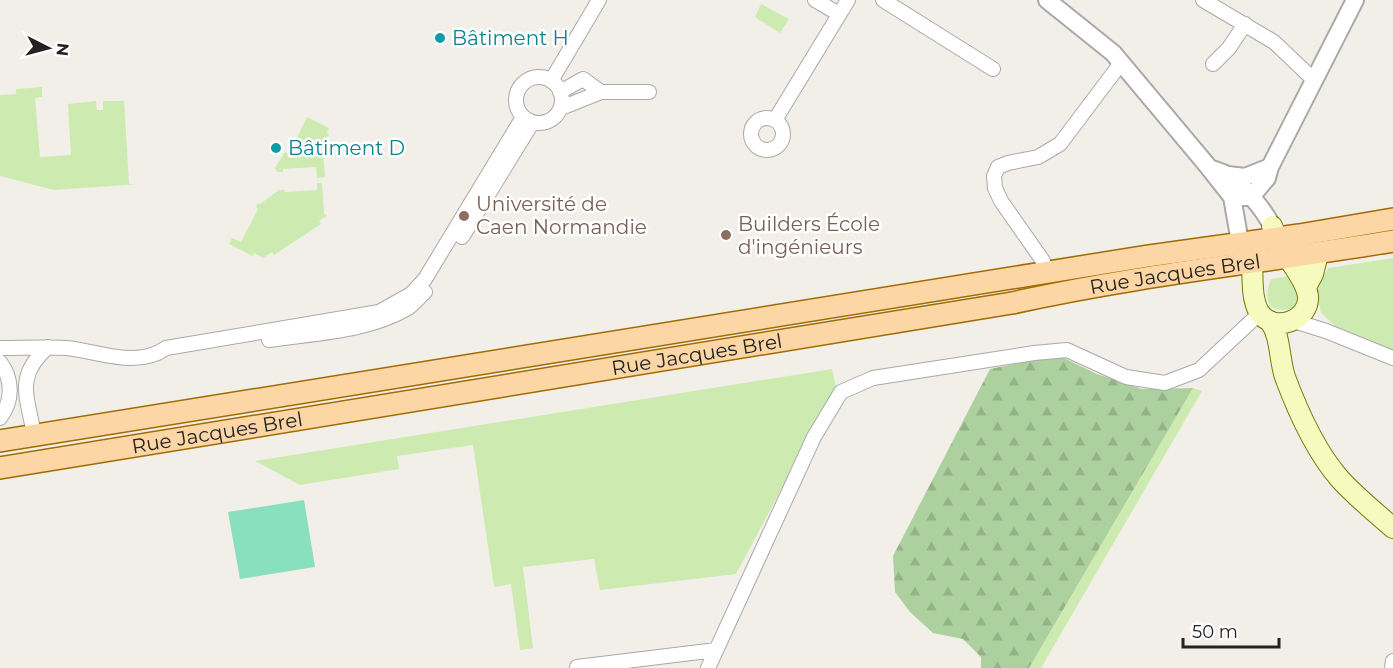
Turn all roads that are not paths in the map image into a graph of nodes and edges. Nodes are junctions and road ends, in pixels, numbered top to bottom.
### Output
1 (599, 0) edge
2 (815, 0) edge
3 (848, 0) edge
4 (883, 0) edge
5 (1047, 0) edge
6 (1203, 0) edge
7 (1355, 0) edge
8 (839, 14) junction
9 (1245, 24) junction
10 (1122, 63) junction
11 (1213, 64) dead end
12 (993, 69) dead end
13 (1314, 80) junction
14 (551, 81) junction
15 (560, 92) junction
16 (600, 92) junction
17 (649, 92) dead end
18 (561, 108) junction
19 (527, 120) junction
20 (775, 120) dead end
21 (1270, 167) junction
22 (1209, 168) junction
23 (1228, 176) junction
24 (1232, 197) junction
25 (1251, 197) junction
26 (1393, 219) edge
27 (1271, 234) junction
28 (1240, 242) junction
29 (1393, 242) edge
30 (1317, 254) junction
31 (1288, 258) junction
32 (1252, 262) junction
33 (1044, 267) junction
34 (1307, 292) junction
35 (1265, 317) junction
36 (1293, 321) junction
37 (1326, 331) junction
38 (48, 347) junction
39 (0, 348) edge
40 (1279, 349) junction
41 (1393, 358) edge
42 (0, 362) edge
43 (0, 418) edge
44 (34, 435) junction
45 (0, 441) edge
46 (0, 462) edge
47 (0, 468) edge
48 (1393, 528) edge
49 (716, 650) junction
50 (1393, 661) edge
51 (577, 668) edge
52 (708, 668) edge
53 (1392, 668) edge

1 - 14 street
2 - 8 street
3 - 8 street
4 - 12 street
5 - 10 street
6 - 9 street
7 - 13 street
8 - 20 street
9 - 11 street
9 - 13 street
10 - 22 street
10 - 33 street
13 - 21 street
14 - 15 street
14 - 19 street
15 - 16 street
15 - 18 street
16 - 17 street
16 - 18 street
18 - 19 street
19 - 38 street
21 - 23 street
21 - 25 street
22 - 23 street
22 - 24 street
23 - 25 street
24 - 25 street
24 - 28 street
25 - 27 street
26 - 27 main road, Rue Jacques Brel
27 - 28 main road, Rue Jacques Brel
27 - 31 main road
27 - 32 main road
28 - 32 street
28 - 33 main road, Rue Jacques Brel
29 - 30 main road, Rue Jacques Brel
30 - 31 main road, Rue Jacques Brel
30 - 34 main road
31 - 32 main road, Rue Jacques Brel
31 - 34 main road
32 - 35 main road
32 - 47 main road, Rue Jacques Brel
33 - 44 main road, Rue Jacques Brel
34 - 36 main road
34 - 37 street
35 - 36 main road
35 - 40 main road
35 - 49 street
36 - 37 street
36 - 40 main road
37 - 41 street
38 - 39 street
38 - 44 street
40 - 48 main road
42 - 43 street
44 - 45 main road, Rue Jacques Brel
44 - 46 main road
49 - 51 street
49 - 52 street
50 - 53 street

